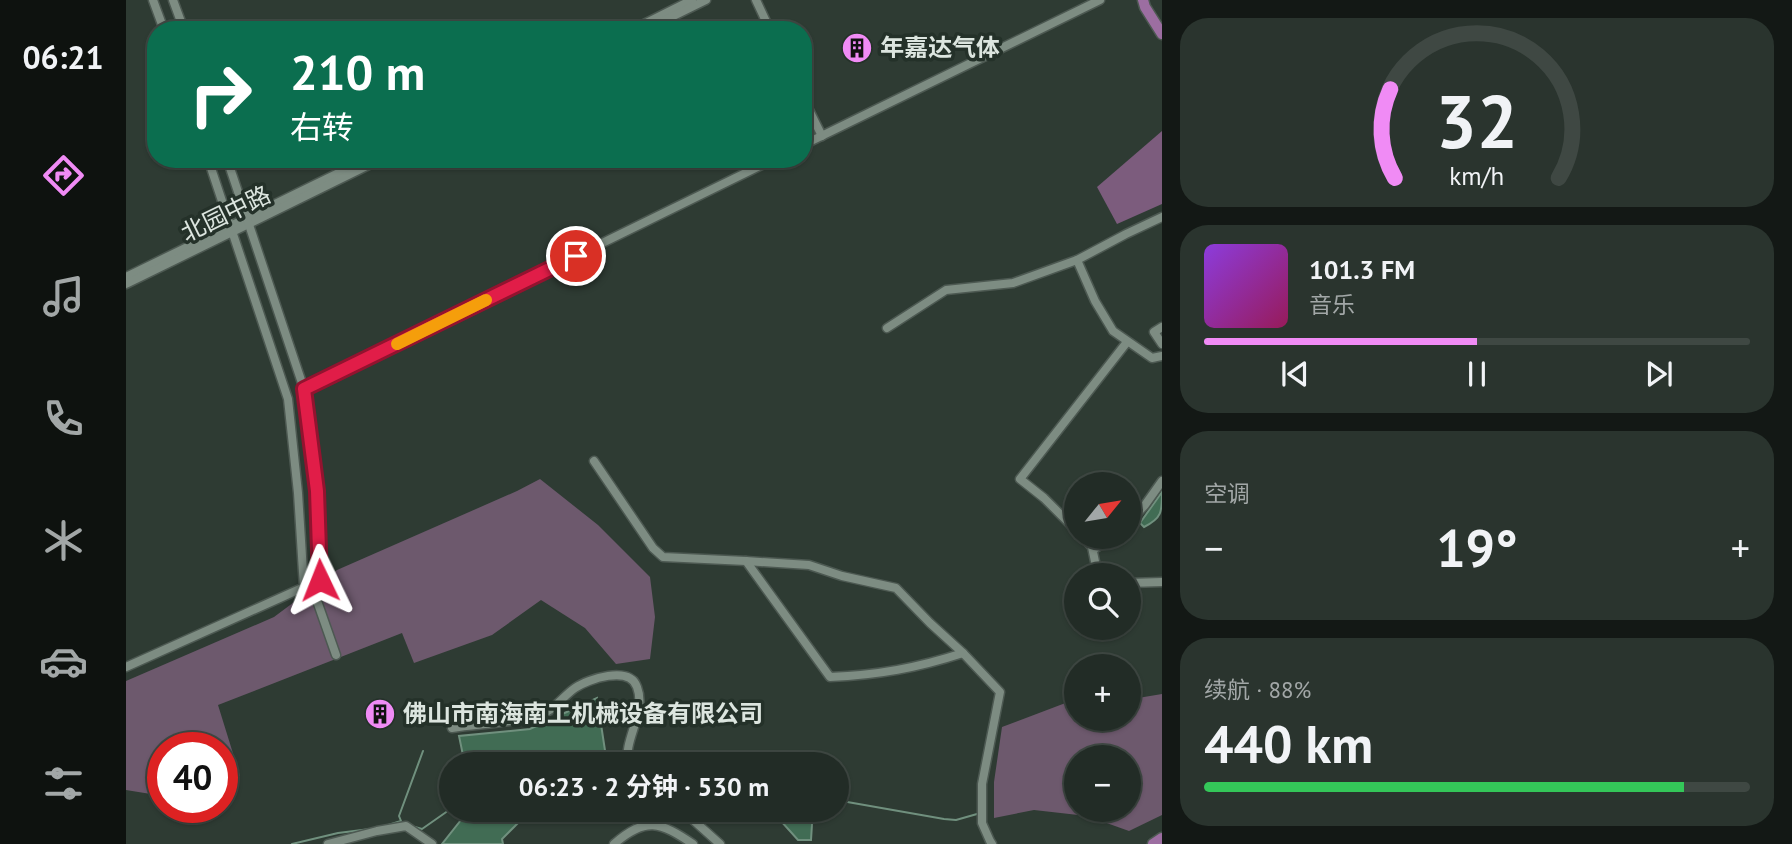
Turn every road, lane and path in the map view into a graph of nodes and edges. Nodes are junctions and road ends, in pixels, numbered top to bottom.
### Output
1 (153, 0) edge
2 (173, 0) edge
3 (692, 0) edge
4 (706, 0) edge
5 (756, 0) edge
6 (1100, 0) edge
7 (1143, 0) edge
8 (161, 21) edge
9 (181, 21) edge
10 (650, 21) edge
11 (664, 21) edge
12 (766, 21) edge
13 (1162, 34) edge
14 (812, 115) edge
15 (822, 136) junction
16 (812, 141) edge
17 (211, 168) edge
18 (230, 168) edge
19 (350, 168) edge
20 (362, 168) edge
21 (756, 168) edge
22 (1162, 217) edge
23 (248, 221) junction
24 (231, 229) junction
25 (1077, 260) junction
26 (126, 277) edge
27 (126, 284) edge
28 (1162, 327) edge
29 (887, 328) dead end
30 (1127, 342) junction
31 (1162, 344) edge
32 (1162, 356) edge
33 (304, 389) junction
34 (594, 461) dead end
35 (1162, 481) edge
36 (1141, 509) edge
37 (1064, 518) edge
38 (1093, 550) edge
39 (747, 561) junction
40 (1096, 563) edge
41 (1162, 582) edge
42 (1141, 583) edge
43 (304, 588) junction
44 (962, 653) junction
45 (336, 655) dead end
46 (126, 667) edge
47 (452, 727) dead end
48 (629, 752) edge
49 (695, 822) edge
50 (1162, 838) edge
51 (328, 844) edge
52 (432, 844) edge
53 (614, 844) edge
54 (693, 844) edge
55 (720, 844) edge
56 (992, 844) edge
57 (1153, 844) edge

1 - 8 street
2 - 9 street
3 - 10 street
4 - 11 street
5 - 12 street
6 - 15 street
7 - 13 main road
14 - 15 street
15 - 16 street
17 - 24 street
18 - 23 street
19 - 23 street, 北园中路
20 - 23 street, 北园中路
21 - 33 street
22 - 25 street
23 - 24 street, 北园中路
23 - 33 street
24 - 26 street, 北园中路
24 - 27 street, 北园中路
24 - 43 street
25 - 29 street
25 - 30 street
28 - 31 street
30 - 32 street
30 - 37 street
33 - 43 street
34 - 39 street
35 - 36 street
38 - 40 street
39 - 44 street
39 - 44 street
41 - 42 street
43 - 45 street
43 - 46 street
44 - 56 street
47 - 48 street
49 - 55 street
50 - 57 main road
51 - 52 street
53 - 54 street

